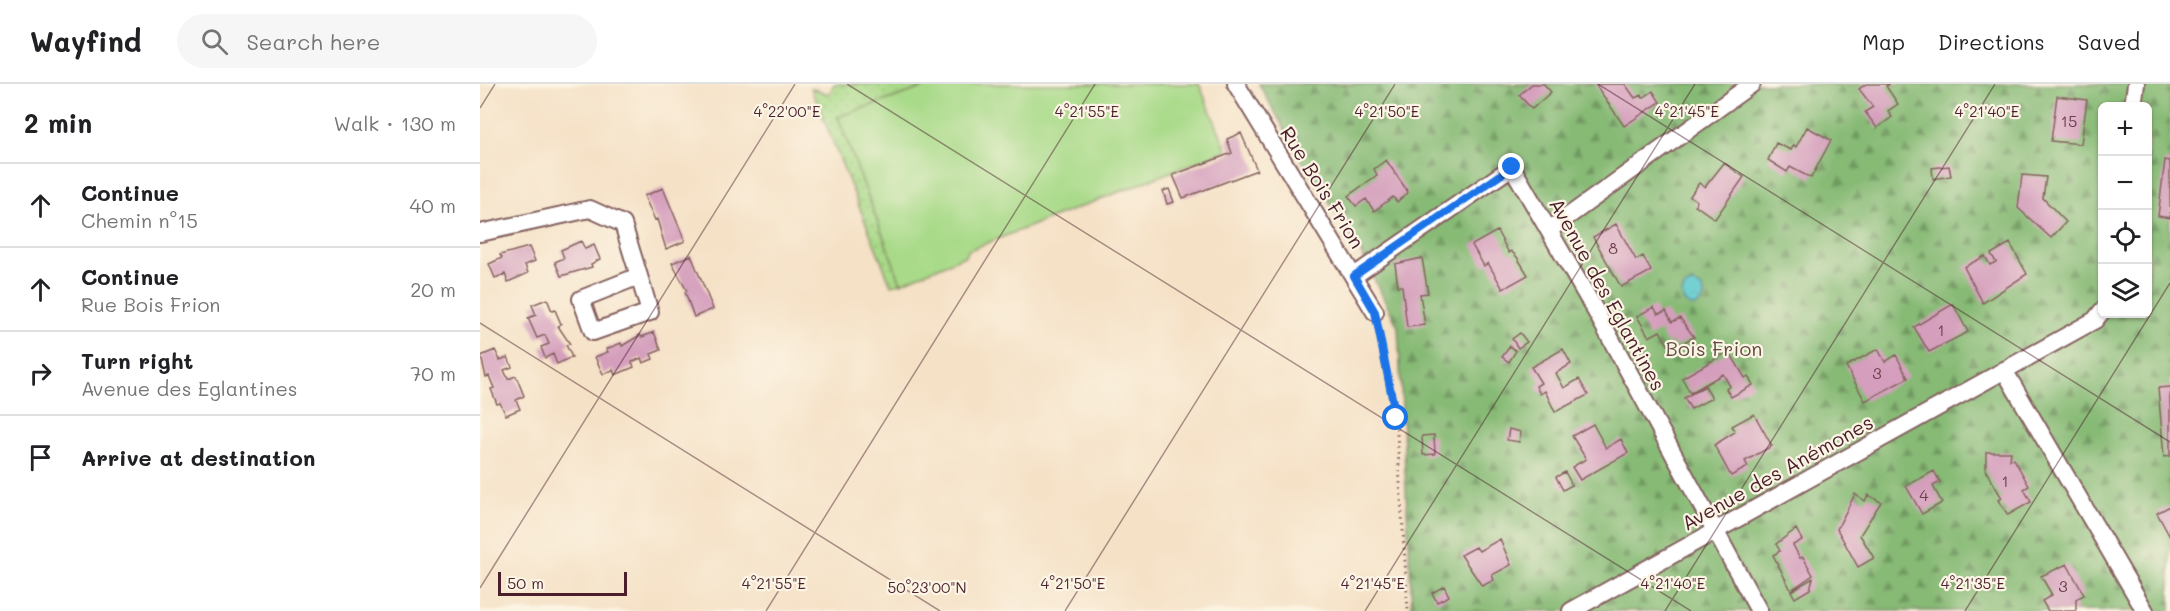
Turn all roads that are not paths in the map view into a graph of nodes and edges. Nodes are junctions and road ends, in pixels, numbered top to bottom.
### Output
1 (1236, 84) edge
2 (1752, 84) edge
3 (2136, 84) edge
4 (2134, 102) edge
5 (1549, 230) junction
6 (480, 233) edge
7 (639, 276) junction
8 (1354, 276) junction
9 (1375, 312) road end
10 (2098, 317) edge
11 (2004, 370) junction
12 (1715, 530) junction
13 (1571, 611) edge
14 (1759, 611) edge
15 (2145, 611) edge

1 - 8 street, Rue Bois Frion
2 - 5 street
3 - 4 street
5 - 8 street, Avenue des Eglantines
5 - 12 street, Avenue des Eglantines
6 - 7 street
7 - 7 street
8 - 9 street, Rue Bois Frion
10 - 11 street, Avenue des Anémones
11 - 12 street, Avenue des Anémones
11 - 15 street
12 - 13 street, Avenue des Anémones
12 - 14 street, Avenue des Eglantines

